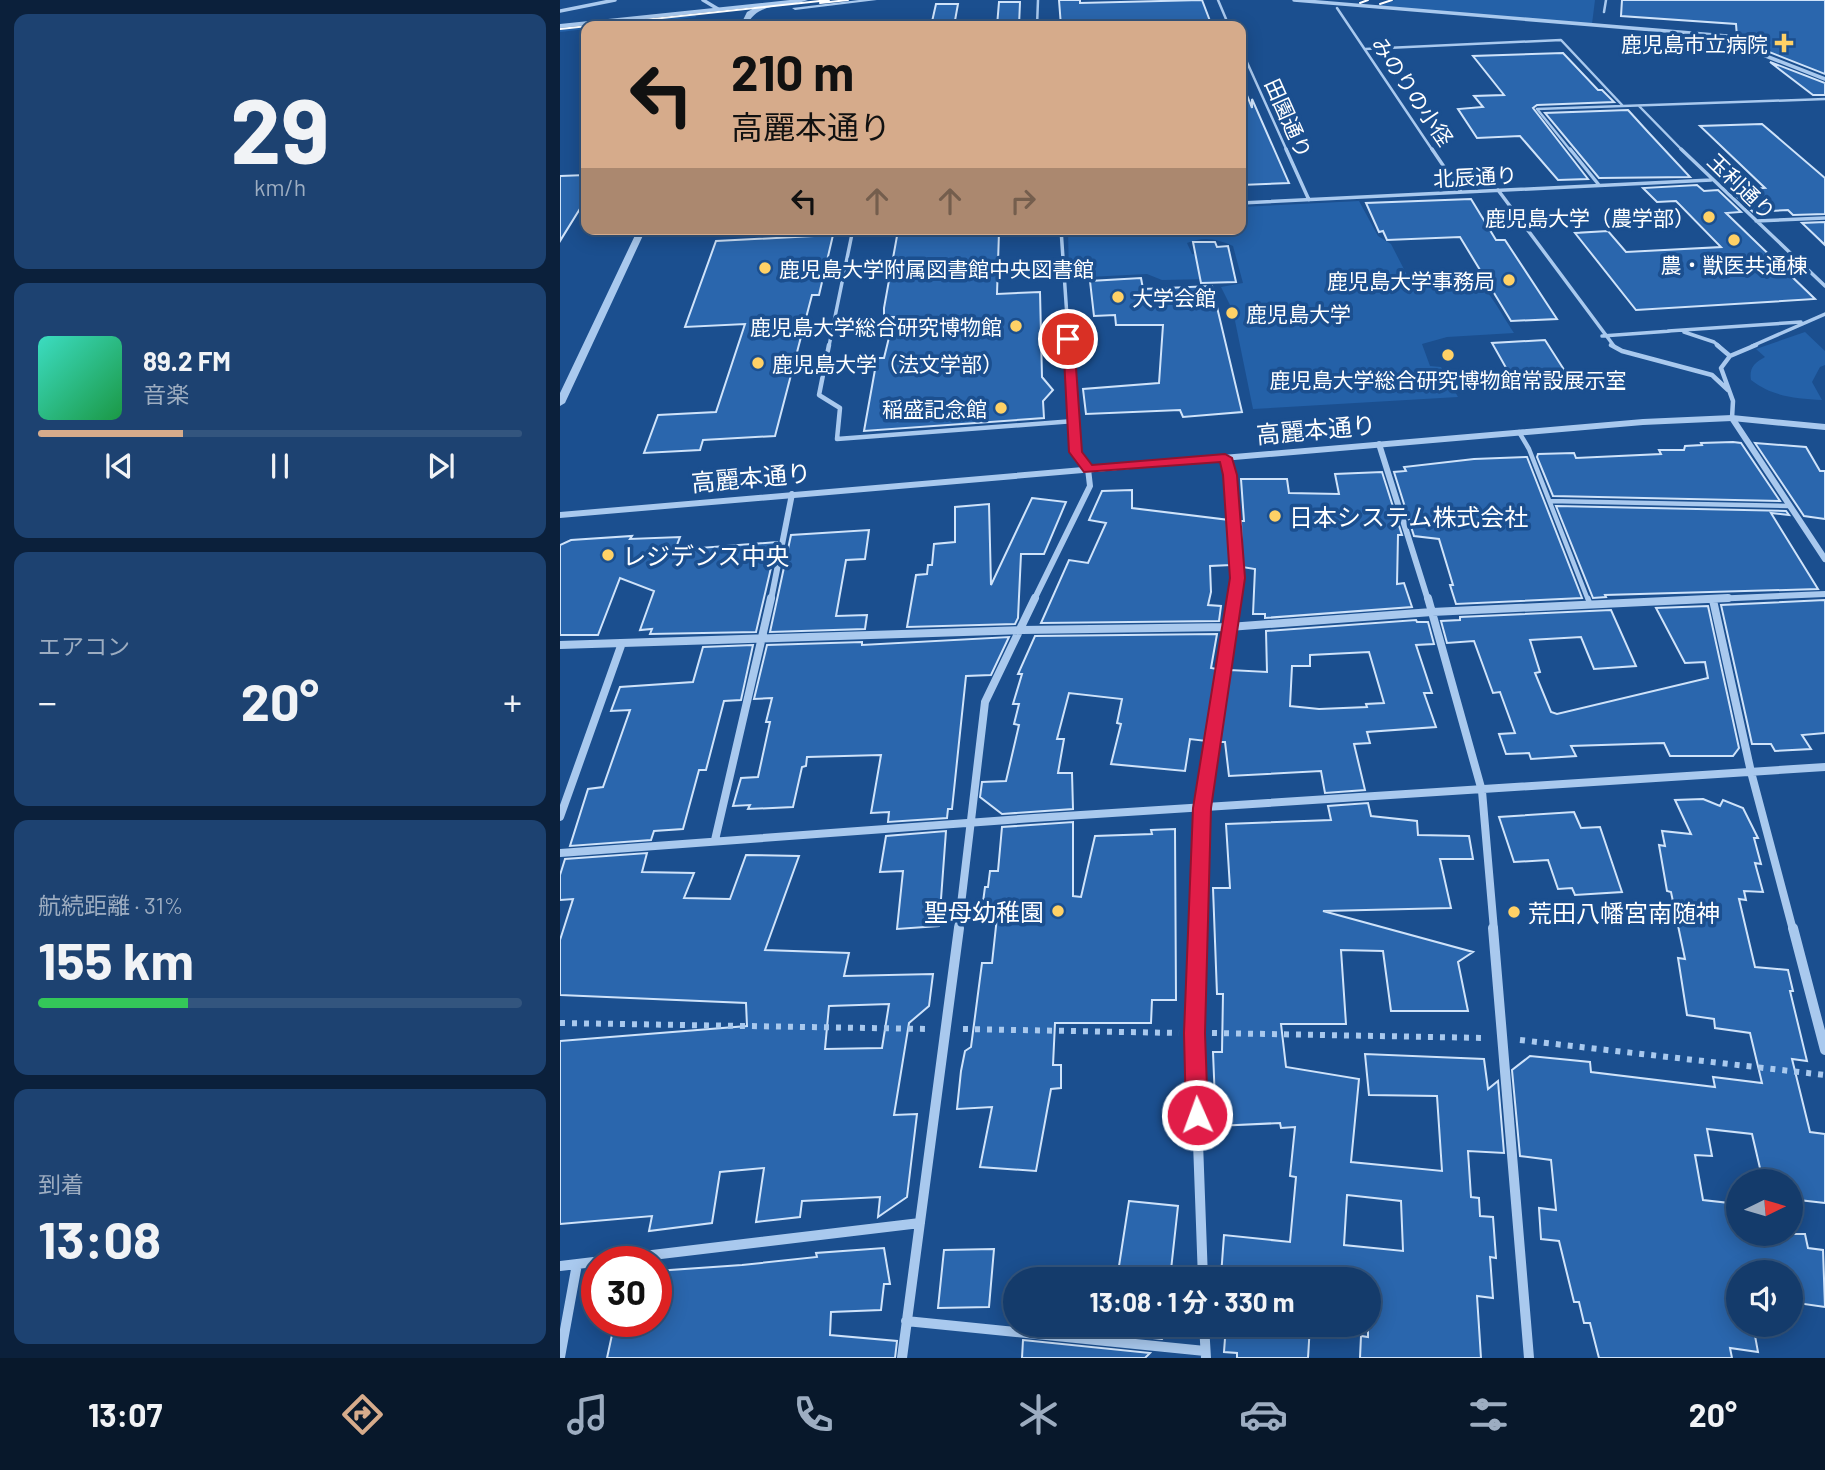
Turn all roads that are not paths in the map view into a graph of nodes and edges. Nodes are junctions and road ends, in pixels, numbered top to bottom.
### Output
1 (615, 0) edge
2 (703, 0) edge
3 (805, 0) edge
4 (874, 0) edge
5 (1038, 0) edge
6 (1218, 0) edge
7 (1294, 0) edge
8 (1605, 0) edge
9 (767, 2) edge
10 (1338, 8) dead end
11 (718, 9) junction
12 (560, 12) edge
13 (1604, 12) dead end
14 (749, 13) junction
15 (606, 21) edge
16 (676, 21) edge
17 (745, 21) edge
18 (1037, 21) edge
19 (1227, 21) edge
20 (581, 24) edge
21 (560, 26) edge
22 (581, 32) edge
23 (560, 34) edge
24 (1365, 48) junction
25 (1246, 60) edge
26 (1249, 66) joint
27 (1825, 79) edge
28 (1825, 99) edge
29 (1623, 106) junction
30 (1639, 106) junction
31 (1712, 180) junction
32 (1599, 185) junction
33 (1498, 190) junction
34 (1461, 192) junction
35 (1309, 200) junction
36 (1246, 203) edge
37 (1825, 218) edge
38 (1756, 221) junction
39 (640, 235) edge
40 (852, 235) edge
41 (1061, 235) edge
42 (1825, 286) edge
43 (1825, 314) edge
44 (1805, 321) junction
45 (1668, 331) junction
46 (1602, 336) junction
47 (1730, 356) junction
48 (1728, 390) junction
49 (560, 403) edge
50 (1732, 418) junction
51 (1074, 421) junction
52 (1825, 427) edge
53 (1519, 432) junction
54 (1379, 444) junction
55 (1225, 458) junction
56 (1088, 469) junction
57 (792, 494) junction
58 (1550, 501) junction
59 (1789, 506) junction
60 (560, 515) edge
61 (1825, 559) edge
62 (1825, 594) edge
63 (1713, 600) junction
64 (1590, 604) junction
65 (1432, 612) junction
66 (1229, 627) junction
67 (1021, 631) junction
68 (763, 639) junction
69 (622, 643) junction
70 (560, 645) edge
71 (1825, 767) edge
72 (1751, 772) junction
73 (1482, 791) junction
74 (1202, 808) junction
75 (560, 817) edge
76 (970, 822) junction
77 (715, 840) junction
78 (560, 853) edge
79 (1825, 1050) edge
80 (920, 1223) junction
81 (577, 1264) junction
82 (560, 1266) edge
83 (1203, 1267) edge
84 (906, 1321) junction
85 (1204, 1337) edge
86 (1205, 1355) edge
87 (560, 1357) edge
88 (902, 1358) edge
89 (1530, 1358) edge

1 - 12 street
2 - 11 street
3 - 9 street
4 - 14 street
5 - 18 lane
6 - 19 lane
7 - 27 street
8 - 13 lane
9 - 11 street
9 - 14 street
10 - 24 lane, みのりの小径
11 - 15 street
14 - 16 street
14 - 17 street
20 - 21 street
22 - 23 street
24 - 29 lane
24 - 34 lane, みのりの小径
25 - 26 lane, 田園通り
26 - 35 lane, 田園通り
28 - 30 lane
29 - 30 lane
29 - 32 lane
30 - 31 lane, 玉利通り
31 - 32 lane, 北辰通り
31 - 38 lane, 玉利通り
32 - 33 lane, 北辰通り
33 - 34 lane, 北辰通り
33 - 46 lane
34 - 35 lane, 北辰通り
35 - 36 lane, 北辰通り
37 - 38 lane
38 - 42 lane, 玉利通り
39 - 49 street
40 - 51 lane
41 - 51 lane
43 - 44 lane
44 - 45 lane
44 - 47 lane
45 - 46 lane
45 - 47 lane
46 - 48 lane
47 - 48 lane
48 - 50 lane
50 - 52 street, 高麗本通り
50 - 53 street, 高麗本通り
50 - 59 street
51 - 56 lane
53 - 54 street, 高麗本通り
53 - 58 lane
54 - 55 street, 高麗本通り
54 - 65 street
55 - 56 street, 高麗本通り
55 - 66 street
56 - 57 street, 高麗本通り
56 - 67 street
57 - 60 street, 高麗本通り
57 - 68 street
58 - 59 lane
58 - 64 lane
59 - 61 street
62 - 63 street
63 - 64 street
63 - 72 street
64 - 65 street
65 - 66 street
65 - 73 street
66 - 67 street
66 - 74 street
67 - 68 street
67 - 76 street
68 - 69 street
68 - 77 street
69 - 70 street
69 - 75 street
71 - 72 street
72 - 73 street
72 - 79 street
73 - 74 street
73 - 89 street
74 - 76 street
74 - 83 street
76 - 77 street
76 - 80 street
77 - 78 street
80 - 81 street
80 - 84 street
81 - 82 street
81 - 87 street
84 - 86 street
84 - 88 street
85 - 86 street

